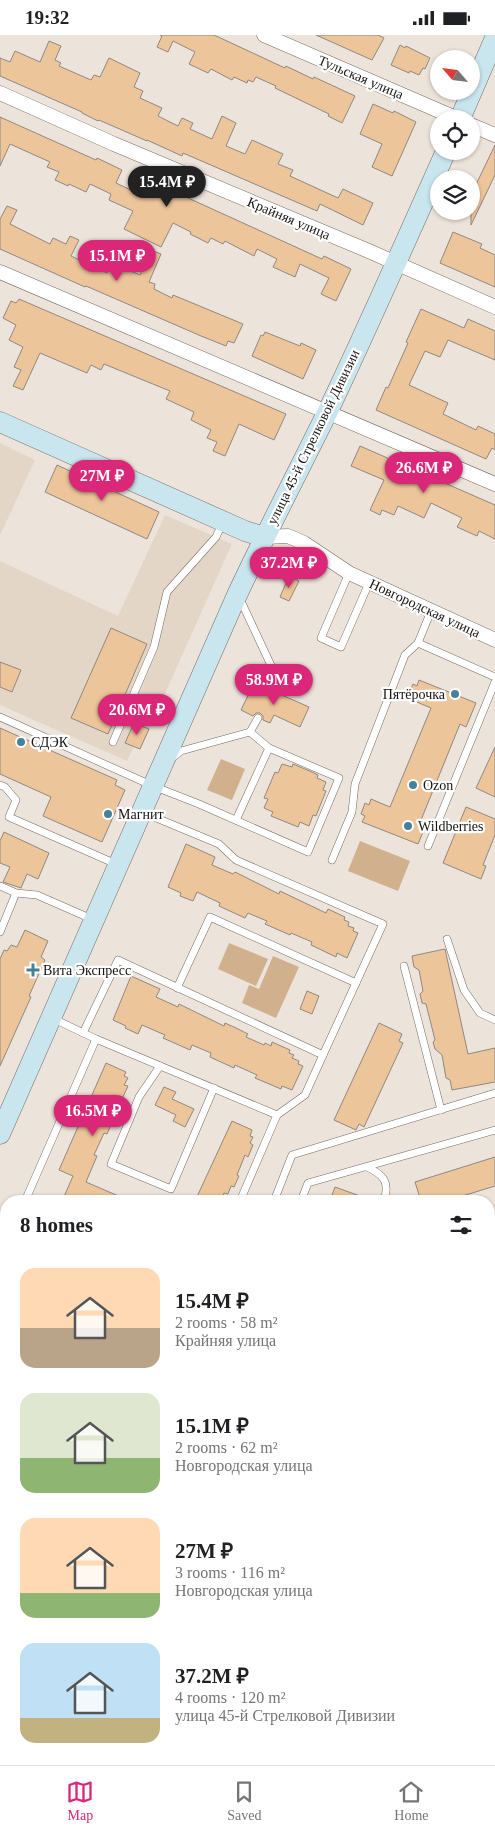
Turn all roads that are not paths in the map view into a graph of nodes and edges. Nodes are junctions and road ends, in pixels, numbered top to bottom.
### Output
1 (264, 35) edge
2 (495, 39) edge
3 (0, 93) edge
4 (438, 110) edge
5 (463, 110) edge
6 (480, 129) edge
7 (495, 135) edge
8 (442, 160) edge
9 (396, 263) junction
10 (0, 272) edge
11 (495, 307) edge
12 (328, 411) junction
13 (0, 422) edge
14 (495, 484) edge
15 (223, 521) junction
16 (264, 537) junction
17 (349, 573) junction
18 (369, 583) junction
19 (238, 595) junction
20 (431, 611) junction
21 (495, 640) edge
22 (418, 643) junction
23 (495, 677) edge
24 (495, 682) edge
25 (270, 690) dead end
26 (0, 717) edge
27 (258, 718) dead end
28 (250, 733) junction
29 (113, 742) dead end
30 (269, 748) junction
31 (157, 777) junction
32 (0, 785) edge
33 (142, 812) junction
34 (236, 820) junction
35 (428, 846) dead end
36 (332, 860) dead end
37 (119, 865) junction
38 (0, 885) edge
39 (16, 893) junction
40 (94, 920) junction
41 (0, 931) edge
42 (448, 939) dead end
43 (404, 966) dead end
44 (356, 983) junction
45 (176, 988) junction
46 (51, 1018) junction
47 (495, 1020) edge
48 (83, 1033) junction
49 (96, 1039) junction
50 (323, 1055) junction
51 (160, 1066) junction
52 (214, 1088) junction
53 (495, 1093) edge
54 (441, 1110) junction
55 (277, 1115) junction
56 (495, 1131) edge
57 (0, 1134) edge
58 (367, 1167) junction
59 (29, 1195) edge
60 (243, 1195) edge
61 (276, 1195) edge
62 (304, 1195) edge
63 (386, 1195) edge

1 - 4 street, Тульская улица
2 - 5 main road
3 - 9 street, Крайняя улица
6 - 7 street
8 - 9 main road, улица 45-й Стрелковой Дивизии
9 - 11 street, Крайняя улица
9 - 12 main road, улица 45-й Стрелковой Дивизии
10 - 12 street
12 - 14 street
12 - 16 main road, улица 45-й Стрелковой Дивизии
13 - 15 main road, Новгородская улица
15 - 16 main road, Новгородская улица
15 - 29 lane
16 - 17 street, Новгородская улица
16 - 19 main road, улица 45-й Стрелковой Дивизии
17 - 18 street, Новгородская улица
17 - 18 lane
18 - 20 street, Новгородская улица
19 - 25 lane
19 - 31 main road, улица 45-й Стрелковой Дивизии
20 - 21 street, Новгородская улица
20 - 22 lane
22 - 23 lane
22 - 36 lane
24 - 35 lane
26 - 31 lane
27 - 28 lane
28 - 30 lane
28 - 31 lane
30 - 34 lane
30 - 34 lane
31 - 33 main road, улица 45-й Стрелковой Дивизии
31 - 34 lane
32 - 37 lane
33 - 37 main road, улица 45-й Стрелковой Дивизии
33 - 44 lane
37 - 40 main road, улица 45-й Стрелковой Дивизии
38 - 39 lane
39 - 40 lane
39 - 41 lane
40 - 46 main road, улица 45-й Стрелковой Дивизии
42 - 47 lane
43 - 54 lane
44 - 45 lane
44 - 50 lane
45 - 48 lane
45 - 50 lane
46 - 48 lane
46 - 57 main road, улица 45-й Стрелковой Дивизии
48 - 49 lane
49 - 51 lane
49 - 59 lane
50 - 55 lane
51 - 52 lane
51 - 52 lane
52 - 55 lane
53 - 54 lane
54 - 61 lane
55 - 60 lane
56 - 58 lane
58 - 62 lane
58 - 63 lane

